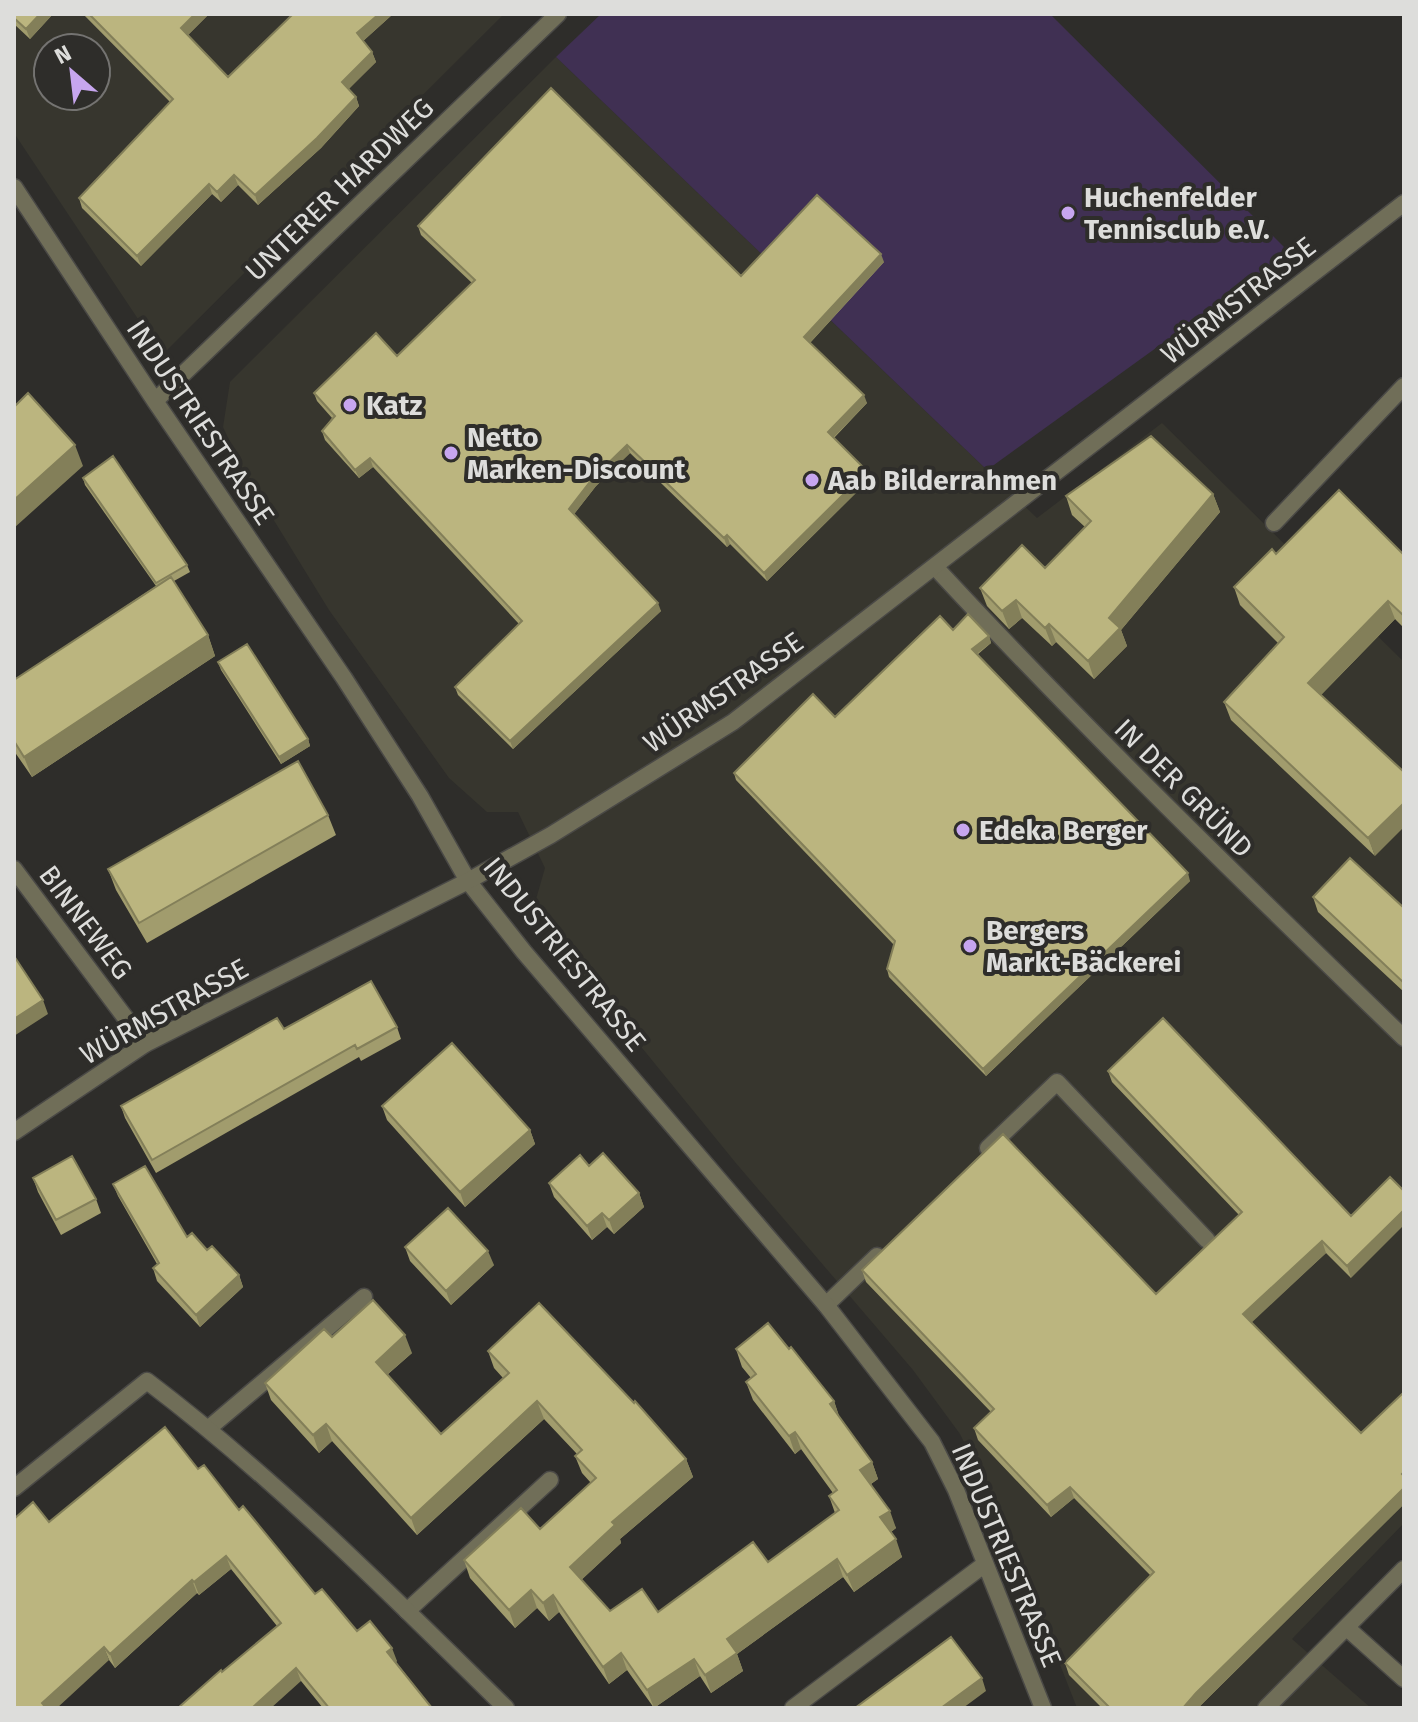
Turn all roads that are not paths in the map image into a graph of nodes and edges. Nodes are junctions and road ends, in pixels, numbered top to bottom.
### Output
1 (558, 14) edge
2 (14, 187) edge
3 (1404, 203) edge
4 (1404, 386) edge
5 (155, 401) junction
6 (1274, 523) dead end
7 (936, 568) junction
8 (14, 869) edge
9 (468, 881) junction
10 (1404, 1038) edge
11 (145, 1044) junction
12 (14, 1132) edge
13 (979, 1157) edge
14 (1207, 1240) edge
15 (890, 1243) edge
16 (364, 1297) dead end
17 (826, 1305) junction
18 (209, 1428) junction
19 (550, 1480) dead end
20 (14, 1488) edge
21 (985, 1564) junction
22 (1404, 1569) edge
23 (407, 1611) junction
24 (1347, 1628) junction
25 (1404, 1679) edge
26 (506, 1708) edge
27 (793, 1708) edge
28 (1043, 1708) edge
29 (1266, 1708) edge

1 - 5 street, UNTERER HARDWEG
2 - 5 street, INDUSTRIESTRASSE
3 - 7 street, WÜRMSTRASSE
4 - 6 street
5 - 9 street, INDUSTRIESTRASSE
7 - 9 street, WÜRMSTRASSE
7 - 10 street, IN DER GRÜND
8 - 11 street, BINNEWEG
9 - 11 street, WÜRMSTRASSE
9 - 17 street, INDUSTRIESTRASSE
11 - 12 street, WÜRMSTRASSE
13 - 14 street
15 - 17 street
16 - 18 street
17 - 21 street, INDUSTRIESTRASSE
18 - 20 street
18 - 23 street
19 - 23 street
21 - 27 street
21 - 28 street, INDUSTRIESTRASSE
22 - 24 street
23 - 26 street
24 - 25 street
24 - 29 street

